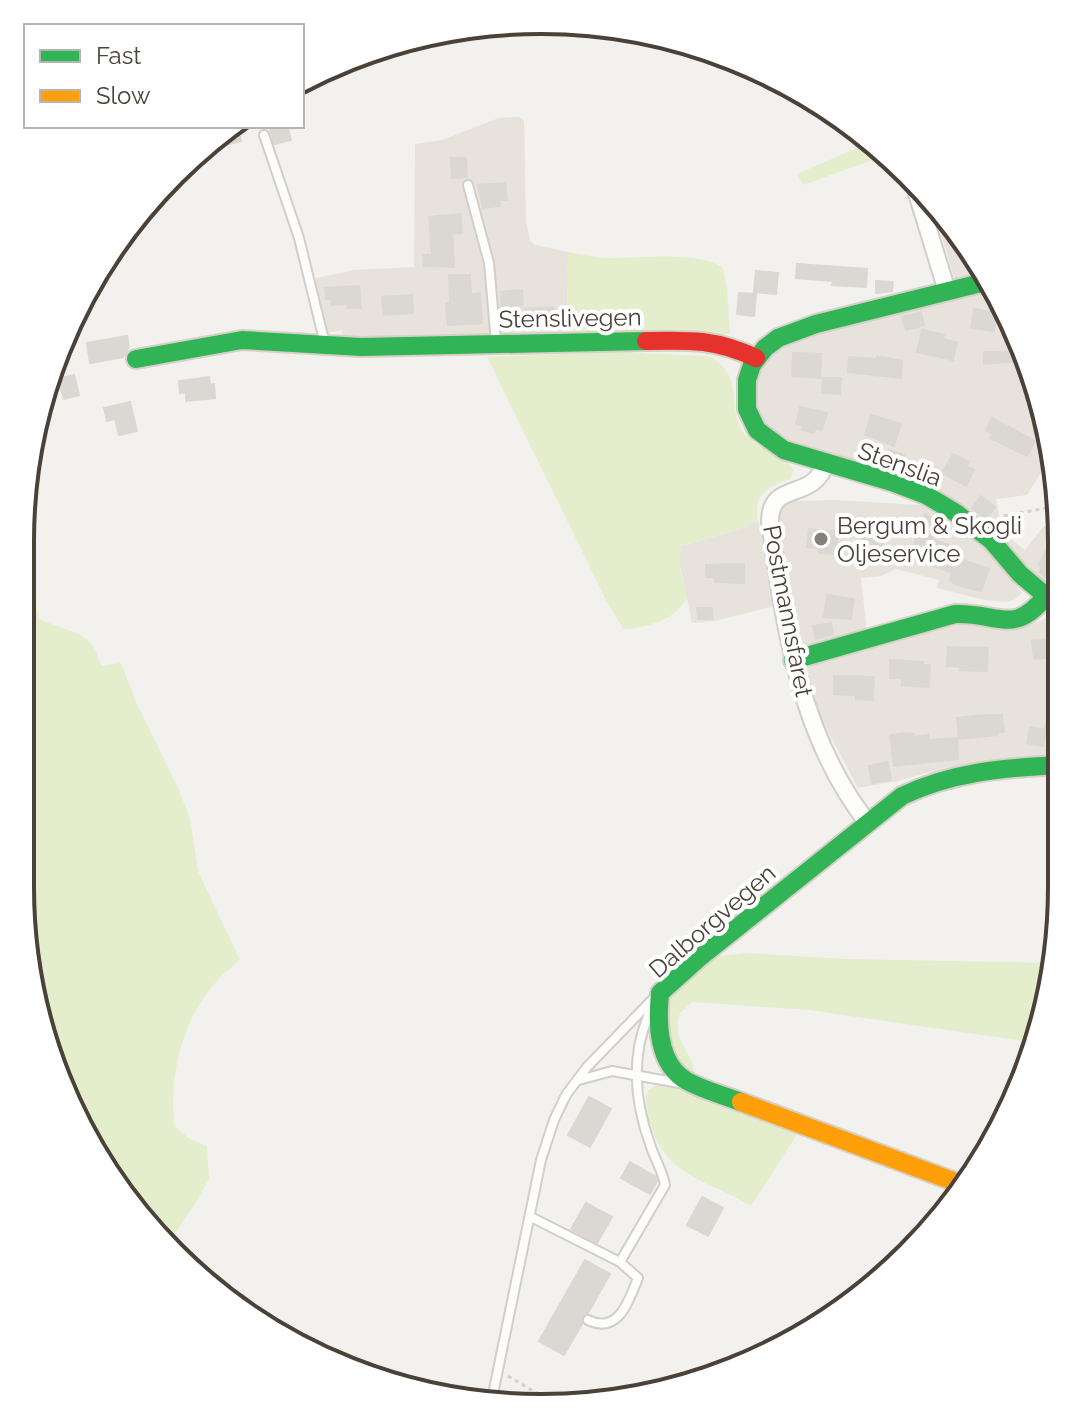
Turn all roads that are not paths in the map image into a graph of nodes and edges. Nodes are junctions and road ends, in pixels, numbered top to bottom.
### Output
1 (264, 135) dead end
2 (468, 185) dead end
3 (921, 206) edge
4 (978, 284) edge
5 (947, 291) junction
6 (496, 343) junction
7 (326, 345) junction
8 (756, 358) junction
9 (136, 359) dead end
10 (826, 463) junction
11 (1048, 597) edge
12 (1048, 601) edge
13 (793, 660) junction
14 (1048, 766) edge
15 (867, 822) junction
16 (660, 993) junction
17 (636, 1075) junction
18 (576, 1081) junction
19 (696, 1085) junction
20 (954, 1181) edge
21 (531, 1217) junction
22 (620, 1262) junction
23 (588, 1320) dead end
24 (494, 1392) edge

1 - 7 lane
2 - 6 lane
3 - 5 street
4 - 5 street
5 - 8 street
6 - 7 street, Stenslivegen
6 - 8 street, Stenslivegen
7 - 9 street, Stenslivegen
8 - 10 street, Stenslia
10 - 11 street, Stenslia
10 - 13 street, Postmannsfaret
12 - 13 street, Stenslia
13 - 15 street, Postmannsfaret
14 - 15 street, Dalborgvegen
15 - 16 street, Dalborgvegen
16 - 17 lane
16 - 18 lane
16 - 19 street, Dalborgvegen
17 - 18 lane
17 - 19 lane
17 - 22 lane
18 - 21 lane
19 - 20 street, Dalborgvegen
21 - 22 lane
21 - 24 lane
22 - 23 lane

